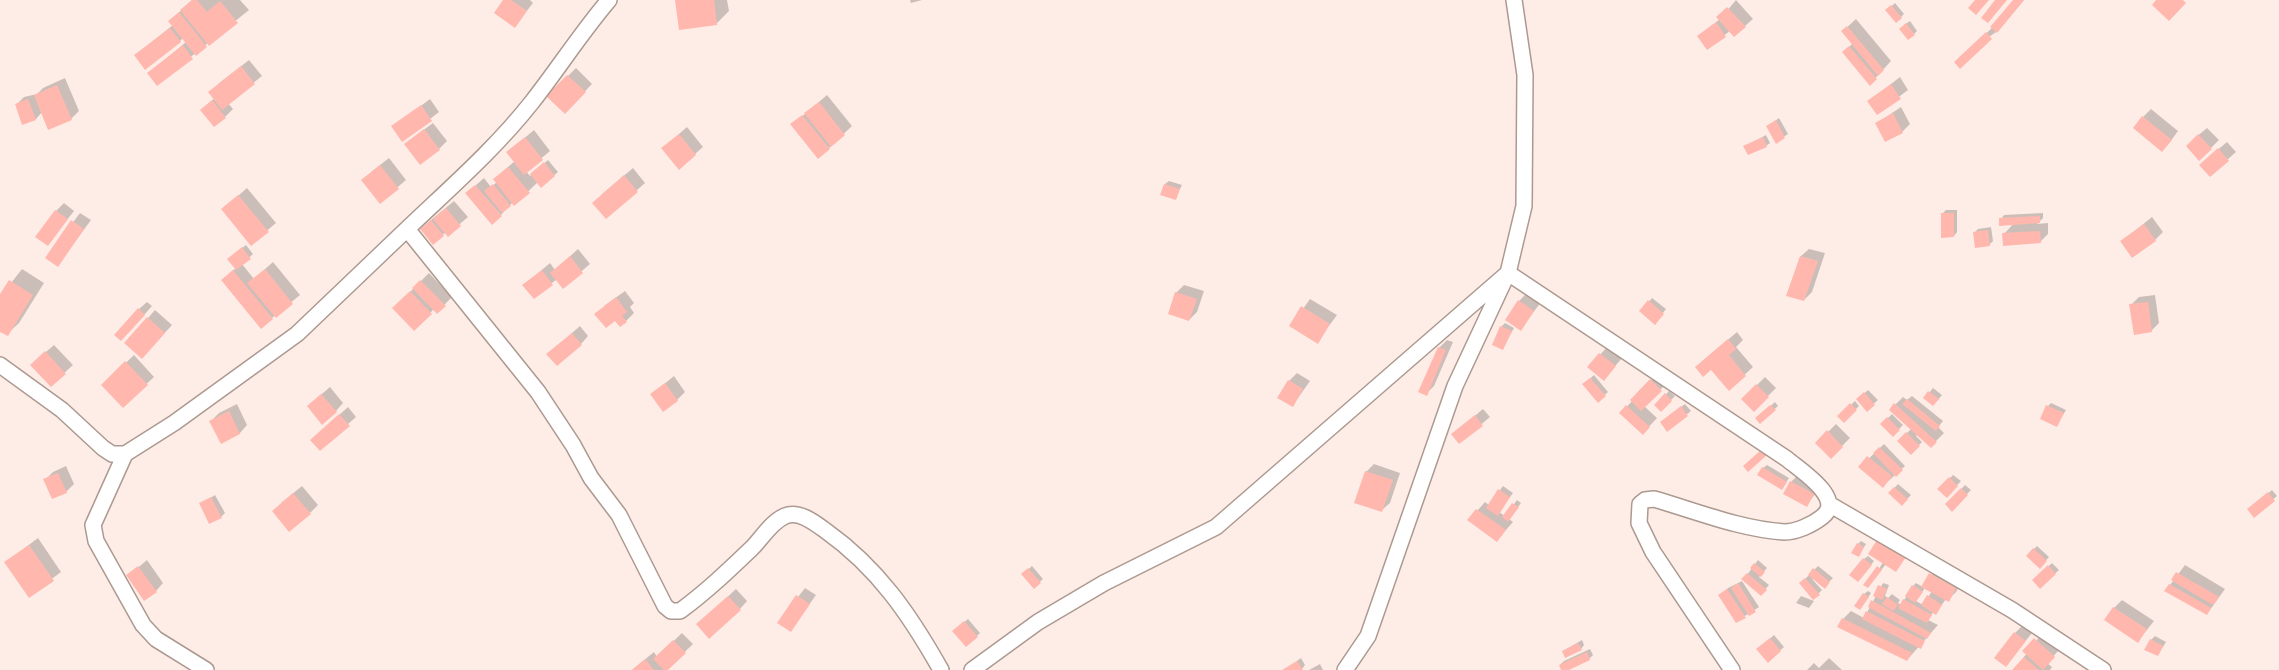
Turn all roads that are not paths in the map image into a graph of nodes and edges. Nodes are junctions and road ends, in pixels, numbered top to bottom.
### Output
1 (609, 0) edge
2 (1514, 0) edge
3 (406, 229) junction
4 (1508, 273) junction
5 (0, 365) edge
6 (125, 454) junction
7 (1829, 504) junction
8 (206, 670) edge
9 (941, 670) edge
10 (972, 670) edge
11 (1345, 670) edge
12 (1732, 670) edge
13 (2103, 670) edge

1 - 3 street
2 - 4 street
3 - 6 street
3 - 9 street
4 - 7 street
4 - 10 street
4 - 11 street
5 - 6 street
6 - 8 street
7 - 12 street
7 - 13 street

